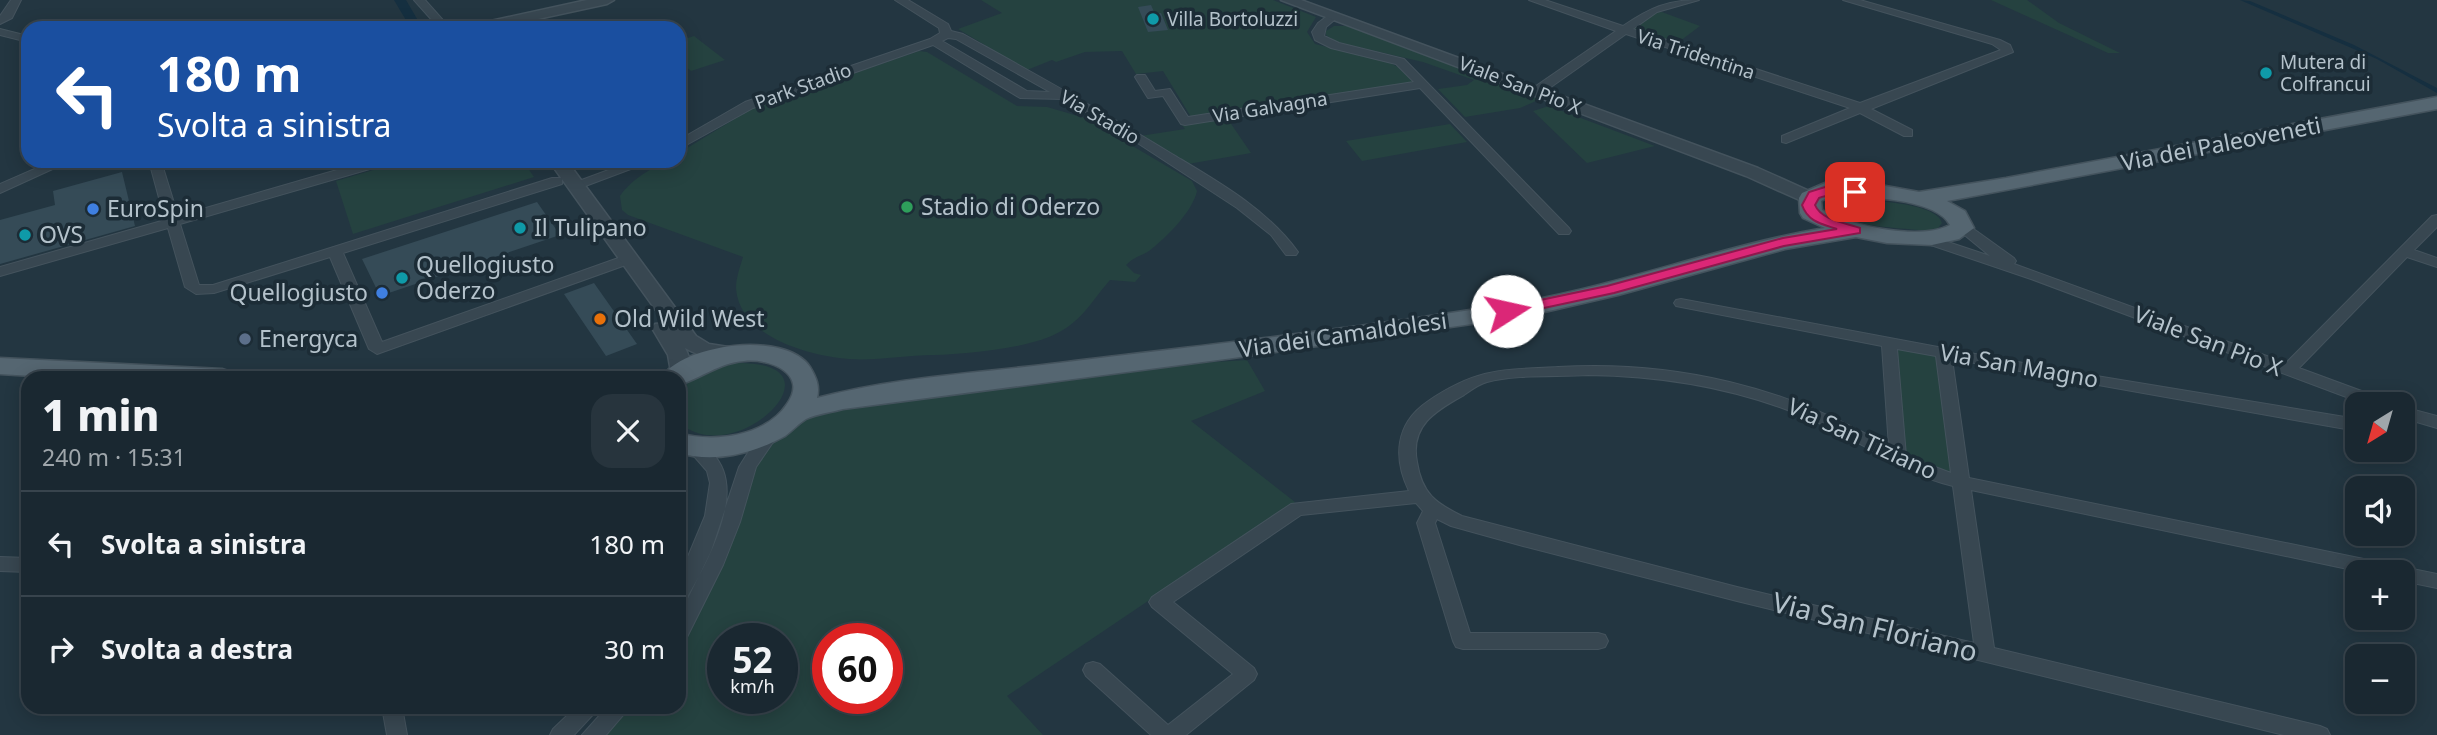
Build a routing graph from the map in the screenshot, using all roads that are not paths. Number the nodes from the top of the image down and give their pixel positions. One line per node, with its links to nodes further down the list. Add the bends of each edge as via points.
1 (16, 0): 10 (street)
2 (419, 0): 11 (street)
3 (607, 0): 12 (street)
4 (900, 0): 15 (street, Via Stadio)
5 (1288, 0): 9 (street, Viale San Pio X)
6 (1534, 0): 13 (street, Via Tridentina)
7 (1694, 0): 13 (street, via 1653,10)
8 (1848, 0): 25 (street, via 1996,42 2007,50)
9 (1334, 16): 20 (street, via 1322,25 1319,38 1400,61); 22 (street, Viale San Pio X)
10 (0, 21)
11 (450, 21)
12 (506, 21)
13 (1625, 30): 22 (street); 25 (street, Via Tridentina)
14 (0, 32): 16 (street)
15 (952, 35): 17 (street, Park Stadio); 19 (street, Via Stadio)
16 (21, 37)
17 (934, 41): 21 (street); 28 (street, Park Stadio, via 749,105)
18 (1141, 77): 20 (street, Via Galvagna, via 1152,94 1166,92 1185,121)
19 (1038, 81): 21 (street, via 1028,90); 23 (street, Via Stadio)
20 (1423, 83): 46 (street)
21 (1014, 90): 23 (street, via 1030,96)
22 (1537, 91): 35 (street, Viale San Pio X)
23 (1062, 96): 51 (street, Via Stadio, via 1223,191 1266,224)
24 (2437, 103): 37 (main road, Via dei Paleoveneti)
25 (1858, 107): 26 (street, Via Tridentina); 27 (street)
26 (1908, 133)
27 (1786, 139)
28 (686, 141)
29 (48, 168): 38 (street)
30 (157, 168): 43 (street)
31 (358, 168): 43 (street)
32 (550, 168): 36 (street)
33 (561, 168): 36 (street)
34 (621, 168): 36 (street)
35 (1752, 172): 39 (street, Viale San Pio X); 41 (street, Viale San Pio X)
36 (566, 183): 50 (street); 53 (street)
37 (2006, 185): 40 (main road, Via dei Paleoveneti); 44 (main road, Via dei Paleoveneti, via 1976,198 1967,206)
38 (0, 189)
39 (1833, 190): 40 (main road); 41 (main road, via 1819,192)
40 (1922, 198): 44 (main road, via 1942,205)
41 (1811, 206): 45 (main road, via 1828,223); 48 (main road, Via dei Camaldolesi, via 1802,229)
42 (2437, 219): 49 (street)
43 (172, 222): 55 (street); 57 (street)
44 (1962, 224): 47 (main road, via 1948,237); 56 (street, Viale San Pio X, via 1989,249)
45 (1856, 230): 47 (main road); 48 (main road, Via dei Camaldolesi)
46 (1564, 231)
47 (1924, 238): 56 (street, Viale San Pio X)
48 (1783, 242): 68 (main road, Via dei Camaldolesi, via 1609,290 1514,310)
49 (2407, 248): 52 (street); 54 (street); 66 (street)
50 (335, 251): 53 (street, via 377,349); 57 (street, via 214,289)
51 (1291, 252)
52 (2437, 256)
53 (623, 262): 61 (street, via 688,341 704,350); 64 (street, via 677,350 682,362)
54 (2437, 263)
55 (0, 272)
56 (2036, 276): 66 (street, Viale San Pio X)
57 (196, 290)
58 (1681, 303): 59 (street, Via San Magno)
59 (1889, 342): 60 (street, Via San Magno); 75 (street)
60 (1943, 352): 73 (street, Via San Magno); 76 (street)
61 (734, 354): 65 (main road); 67 (main road, via 766,353 784,359)
62 (0, 366): 63 (main road)
63 (92, 371)
64 (679, 371)
65 (686, 371)
66 (2287, 371): 69 (street, Viale San Pio X)
67 (804, 380): 68 (main road, Via dei Camaldolesi, via 842,390); 71 (main road, via 805,390)
68 (896, 392): 71 (main road, Via dei Camaldolesi, via 843,400)
69 (2346, 392)
70 (2415, 419): 72 (street)
71 (784, 421): 74 (main road, Via dei Camaldolesi, via 735,446); 84 (street, via 754,452 743,472 733,518 703,594)
72 (2437, 422)
73 (2345, 423)
74 (686, 445): 82 (street, via 709,460 719,489 712,524)
75 (1898, 459): 76 (street, Via San Tiziano); 77 (street, Via San Tiziano, via 1833,423 1761,394 1676,376 1583,369 1480,379 1420,416 1407,442 1408,459)
76 (1961, 482): 78 (street, Via San Tiziano); 86 (street)
77 (1426, 503): 85 (street, Via San Tiziano, via 1426,523 1463,641); 86 (street, Via San Floriano, via 1457,521 1523,539); 95 (street, via 1297,509 1159,603 1247,674)
78 (2345, 562)
79 (0, 564): 80 (street)
80 (21, 565)
81 (2415, 576): 83 (street)
82 (686, 579)
83 (2437, 581)
84 (686, 622)
85 (1598, 641)
86 (1985, 654): 96 (street, Via San Floriano)
87 (1093, 670): 94 (street)
88 (393, 714): 91 (street)
89 (582, 714): 92 (street)
90 (613, 714): 93 (street)
91 (397, 735)
92 (560, 735)
93 (592, 735)
94 (1166, 735)
95 (1171, 735)
96 (2320, 735)

